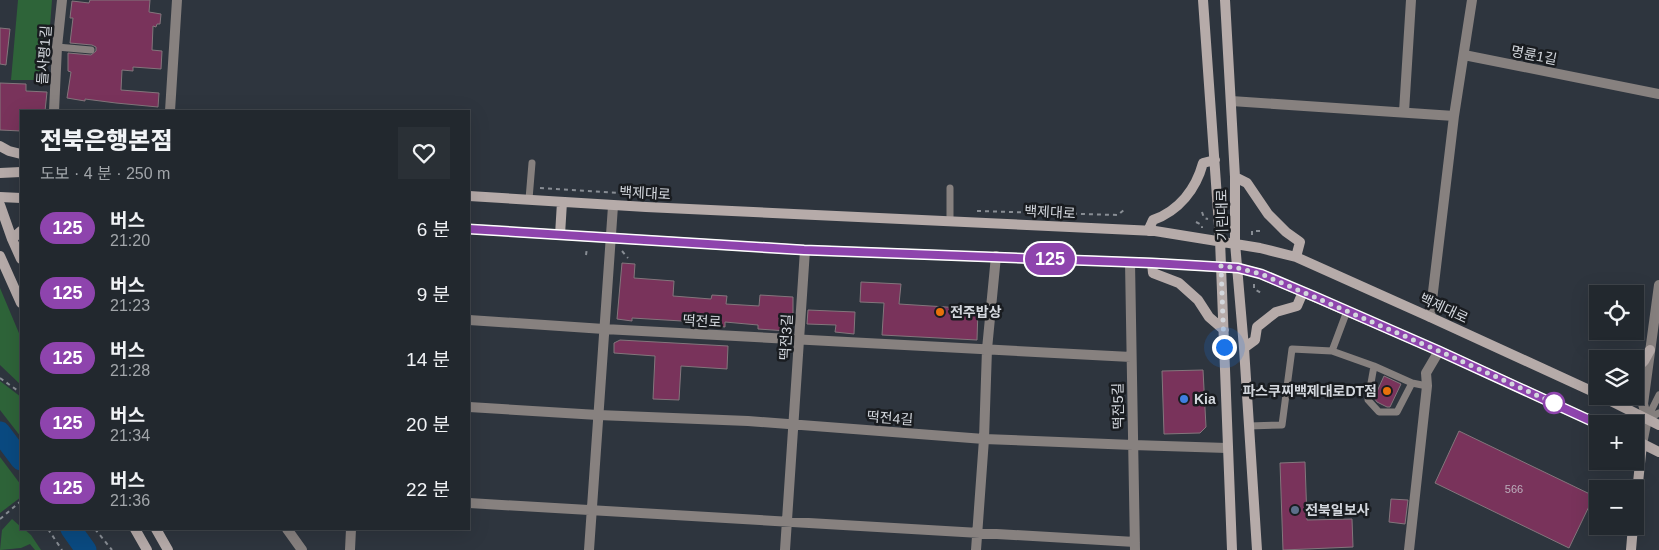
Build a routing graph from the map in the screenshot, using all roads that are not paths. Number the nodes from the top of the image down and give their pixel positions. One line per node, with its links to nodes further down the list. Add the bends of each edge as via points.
1 (62, 0): 7 (street, 들사평1길)
2 (177, 0): 13 (street)
3 (1203, 0): 18 (street, 기린대로)
4 (1225, 0): 11 (street, 기린대로)
5 (1472, 0): 9 (street)
6 (1410, 3): 14 (street)
7 (57, 47): 8 (lane); 12 (street, 들사평1길)
8 (90, 50)
9 (1464, 55): 10 (street, 명륜1길); 15 (street)
10 (1659, 94)
11 (1231, 101): 14 (street); 22 (street, 기린대로)
12 (54, 110)
13 (170, 110)
14 (1404, 112): 15 (street)
15 (1454, 116): 53 (street)
16 (0, 146): 17 (street)
17 (20, 154)
18 (1215, 160): 33 (street, via 1203,163 1191,193 1177,207 1153,220); 38 (street, 기린대로)
19 (532, 164): 27 (lane)
20 (20, 172): 21 (street)
21 (0, 173)
22 (1235, 178): 39 (street, 기린대로); 44 (street, via 1247,184 1268,214 1300,242)
23 (950, 188): 31 (lane)
24 (470, 196): 27 (street, 백제대로)
25 (0, 197): 26 (street)
26 (20, 198)
27 (529, 199): 28 (street, 백제대로)
28 (562, 202): 30 (street, 백제대로); 35 (street)
29 (0, 205): 36 (street)
30 (613, 206): 31 (street, 백제대로); 37 (street)
31 (950, 221): 33 (street, 백제대로)
32 (470, 229): 35 (street)
33 (1148, 231): 38 (street, 백제대로)
34 (20, 232): 36 (street)
35 (560, 235): 37 (street)
36 (12, 239): 43 (street)
37 (611, 239): 40 (street); 55 (street)
38 (1220, 240): 39 (street, 백제대로); 47 (street, 기린대로)
39 (1235, 243): 44 (street, 백제대로); 48 (street, 기린대로)
40 (804, 250): 42 (street); 57 (street, 떡전3길)
41 (0, 256): 51 (street)
42 (996, 256): 45 (street); 59 (street)
43 (20, 257)
44 (1296, 257): 53 (street, 백제대로)
45 (1130, 262): 46 (street); 63 (street, 떡전5길)
46 (1152, 263): 47 (street); 56 (street, via 1153,273 1180,283)
47 (1221, 266): 48 (street); 56 (street, 기린대로)
48 (1238, 268): 50 (street); 58 (street, 기린대로)
49 (1659, 290): 60 (street)
50 (1303, 292): 52 (street); 58 (street, via 1297,306 1276,312 1257,327 1255,340)
51 (20, 301)
52 (1347, 311): 61 (lane); 62 (street)
53 (1430, 316): 68 (street, 백제대로)
54 (470, 320): 55 (street, 떡전로)
55 (604, 329): 57 (street, 떡전로); 73 (street)
56 (1224, 330): 83 (street, 기린대로)
57 (800, 340): 59 (street); 76 (street, 떡전3길)
58 (1244, 348): 78 (street, 기린대로)
59 (987, 349): 63 (street); 80 (street)
60 (1650, 350): 64 (street); 74 (street, via 1643,404)
61 (1332, 351): 65 (lane); 78 (lane, via 1292,349 1282,426)
62 (1439, 351): 67 (street, via 1426,373); 75 (street)
63 (1131, 357): 81 (street, 떡전5길)
64 (1644, 361)
65 (1374, 366): 66 (lane); 66 (lane, via 1368,400 1379,412 1396,412)
66 (1412, 383): 67 (lane)
67 (1427, 386): 104 (street)
68 (1589, 390)
69 (1659, 395): 74 (lane)
70 (1619, 405): 74 (street)
71 (470, 407): 73 (street)
72 (1659, 412): 74 (lane)
73 (598, 415): 76 (street); 86 (street)
74 (1647, 419): 77 (street); 79 (street)
75 (1589, 420)
76 (794, 425): 80 (street, 떡전4길); 87 (street, 떡전3길)
77 (1659, 425)
78 (1249, 426): 103 (street, 기린대로)
79 (1644, 427)
80 (984, 438): 81 (street, 떡전4길); 92 (street)
81 (1133, 445): 83 (street, 떡전4길); 94 (street, 떡전5길)
82 (1644, 445): 84 (street)
83 (1227, 448): 102 (street, 기린대로)
84 (1659, 452)
85 (470, 503): 86 (street)
86 (591, 510): 87 (street); 99 (street)
87 (786, 521): 92 (street); 100 (street, 떡전3길)
88 (136, 530): 95 (street)
89 (157, 530): 96 (street)
90 (288, 530): 97 (street)
91 (352, 530): 98 (street)
92 (978, 533): 94 (street); 101 (street)
93 (1633, 535): 105 (street)
94 (1135, 546)
95 (147, 550)
96 (168, 550)
97 (302, 550)
98 (350, 550)
99 (589, 550)
100 (785, 550)
101 (976, 550)
102 (1232, 550)
103 (1257, 550)
104 (1409, 550)
105 (1631, 550)

